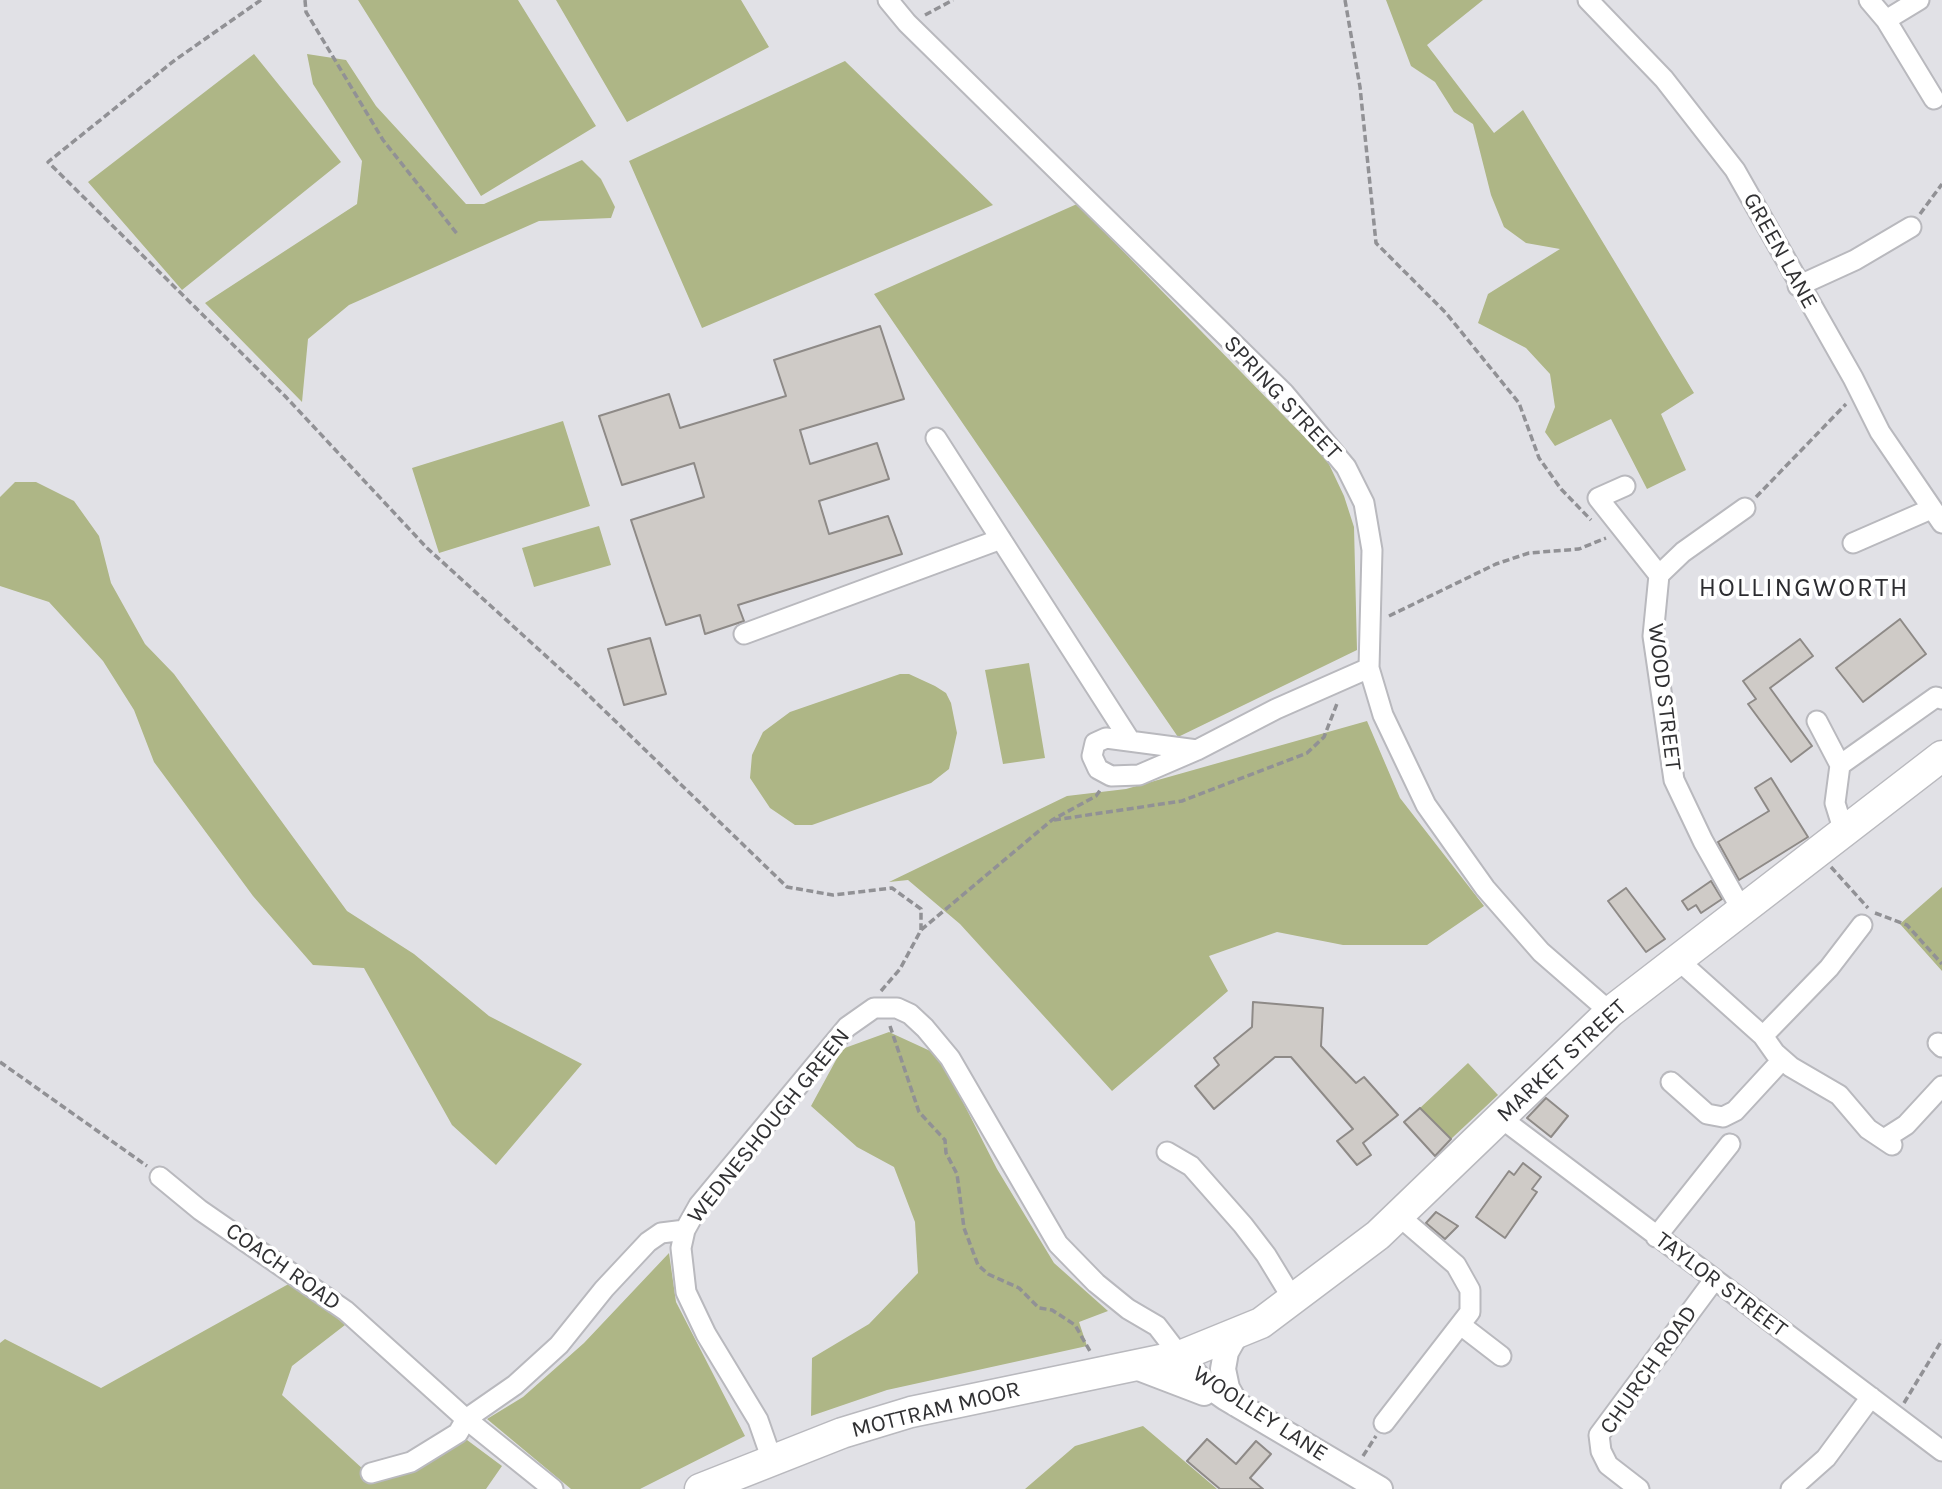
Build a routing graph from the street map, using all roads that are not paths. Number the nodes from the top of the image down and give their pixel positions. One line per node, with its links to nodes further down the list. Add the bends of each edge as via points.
1 (888, 0): 17 (street, SPRING STREET, via 1284,393 1346,467 1364,503 1372,550)
2 (1588, 0): 8 (street, GREEN LANE, via 1664,79 1735,170)
3 (1869, 0): 5 (street)
4 (1919, 0): 5 (street)
5 (1885, 20): 6 (street)
6 (1934, 99)
7 (1911, 227): 8 (street, via 1865,255)
8 (1798, 285): 12 (street, GREEN LANE, via 1880,432)
9 (936, 438): 13 (street)
10 (1625, 486): 15 (street, via 1598,498)
11 (1745, 508): 15 (street)
12 (1937, 516): 14 (street)
13 (1001, 539): 16 (street); 20 (street)
14 (1853, 543)
15 (1658, 575): 25 (street, WOOD STREET, via 1653,636 1674,780)
16 (744, 634)
17 (1369, 668): 21 (street); 28 (street, SPRING STREET, via 1383,715 1434,815 1485,888 1541,952)
18 (1942, 699): 23 (street, via 1936,697)
19 (1816, 721): 23 (street)
20 (1129, 739): 21 (street); 21 (street, via 1106,737 1095,743 1092,755 1098,769 1111,776 1139,775)
21 (1197, 750)
22 (1942, 756): 24 (highway, MARKET STREET)
23 (1840, 765): 24 (street, via 1835,803)
24 (1844, 832): 25 (highway, MARKET STREET)
25 (1744, 912): 27 (highway, MARKET STREET)
26 (1862, 925): 29 (street, via 1829,968)
27 (1677, 959): 28 (highway, MARKET STREET); 29 (street)
28 (1610, 1012): 33 (highway, MARKET STREET)
29 (1763, 1036): 30 (street)
30 (1782, 1060): 31 (street, via 1735,1111 1723,1117 1707,1114); 32 (street, via 1839,1095 1868,1129 1888,1142)
31 (1671, 1082)
32 (1942, 1086)
33 (1501, 1118): 37 (highway, MARKET STREET); 39 (street, TAYLOR STREET)
34 (1730, 1144): 39 (street)
35 (1167, 1152): 41 (street, via 1191,1166 1242,1225)
36 (160, 1177): 49 (street, COACH ROAD, via 346,1311)
37 (1399, 1216): 41 (highway, MARKET STREET); 42 (street, via 1461,1273 1470,1290 1470,1312)
38 (685, 1230): 44 (street, WEDNESHOUGH GREEN, via 699,1205 847,1027 874,1008 897,1008 925,1028 950,1058 1058,1244 1096,1283 1157,1326); 49 (street, via 661,1233 648,1242 559,1345 515,1385); 52 (street, WEDNESHOUGH GREEN, via 681,1248 686,1292 758,1420)
39 (1656, 1237): 40 (street, TAYLOR STREET)
40 (1714, 1280): 47 (street, TAYLOR STREET); 57 (street, CHURCH ROAD, via 1599,1435 1608,1465)
41 (1294, 1301): 43 (highway, MARKET STREET)
42 (1462, 1326): 45 (street); 50 (street)
43 (1235, 1336): 44 (highway, MARKET STREET); 48 (main road, via 1223,1369)
44 (1180, 1356): 46 (highway, MOTTRAM MOOR); 48 (main road, WOOLLEY LANE, via 1199,1379)
45 (1501, 1356)
46 (1136, 1367): 48 (main road); 52 (highway, MOTTRAM MOOR, via 911,1412)
47 (1871, 1397): 51 (street, TAYLOR STREET); 58 (street, via 1826,1458)
48 (1231, 1401): 56 (main road, WOOLLEY LANE)
49 (466, 1419): 53 (street, via 458,1433 411,1462); 54 (street, COACH ROAD)
50 (1384, 1423)
51 (1942, 1451)
52 (772, 1460): 55 (highway, MOTTRAM MOOR)
53 (371, 1474)
54 (553, 1489)
55 (700, 1489)
56 (1380, 1489)
57 (1639, 1489)
58 (1791, 1489)

